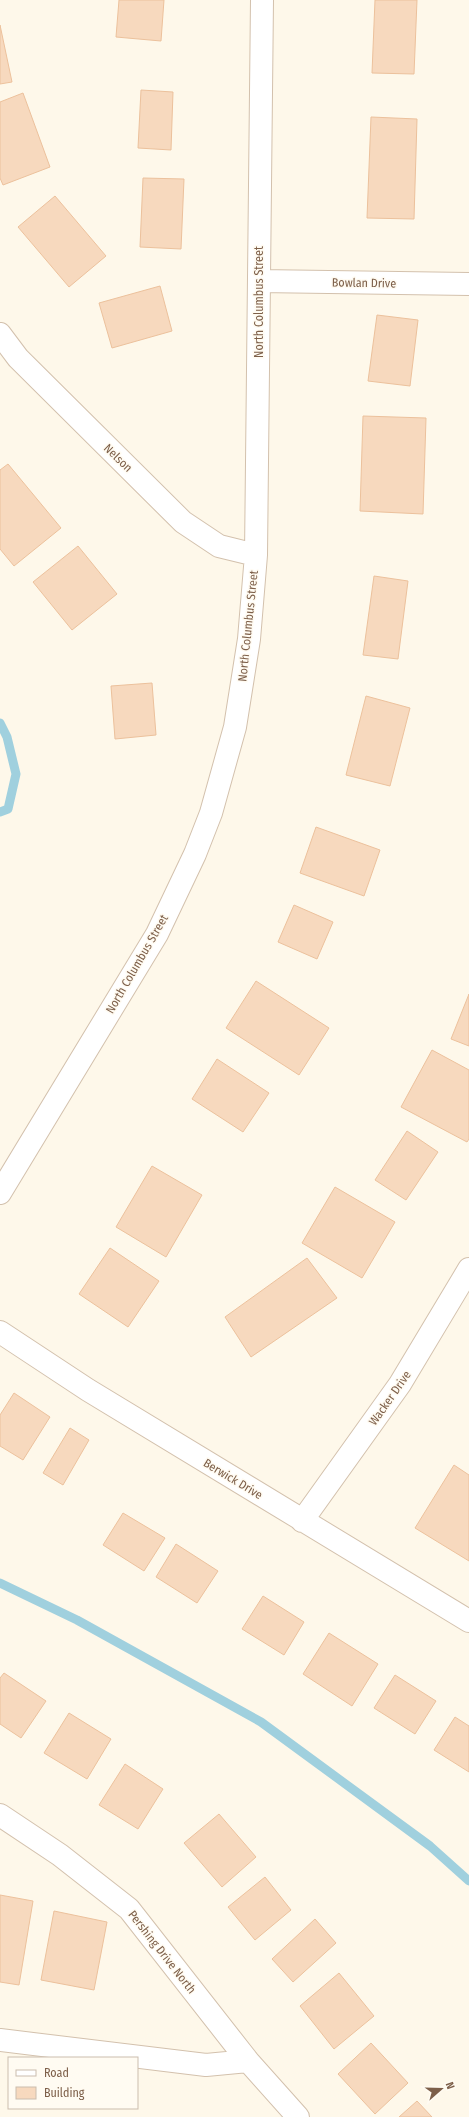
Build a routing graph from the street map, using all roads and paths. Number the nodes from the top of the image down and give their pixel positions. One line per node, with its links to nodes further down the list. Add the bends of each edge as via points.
1 (262, 0): 2 (street, North Columbus Street)
2 (259, 281): 3 (street, Bowlan Drive); 5 (street, North Columbus Street)
3 (469, 284)
4 (0, 334): 5 (street, Nelson, via 18,358 184,522 219,546)
5 (256, 555): 6 (street, North Columbus Street, via 249,640 235,727 212,813 157,934)
6 (0, 1192)
7 (469, 1269): 9 (street, Wacker Drive, via 400,1384)
8 (0, 1332): 9 (street, Berwick Drive, via 88,1390)
9 (302, 1521): 10 (street, Berwick Drive)
10 (469, 1621)
11 (0, 1815): 13 (street, Pershing Drive North, via 60,1855 129,1909)
12 (0, 2040): 13 (street, via 206,2065)
13 (248, 2061): 14 (street, Pershing Drive North)
14 (298, 2117)

